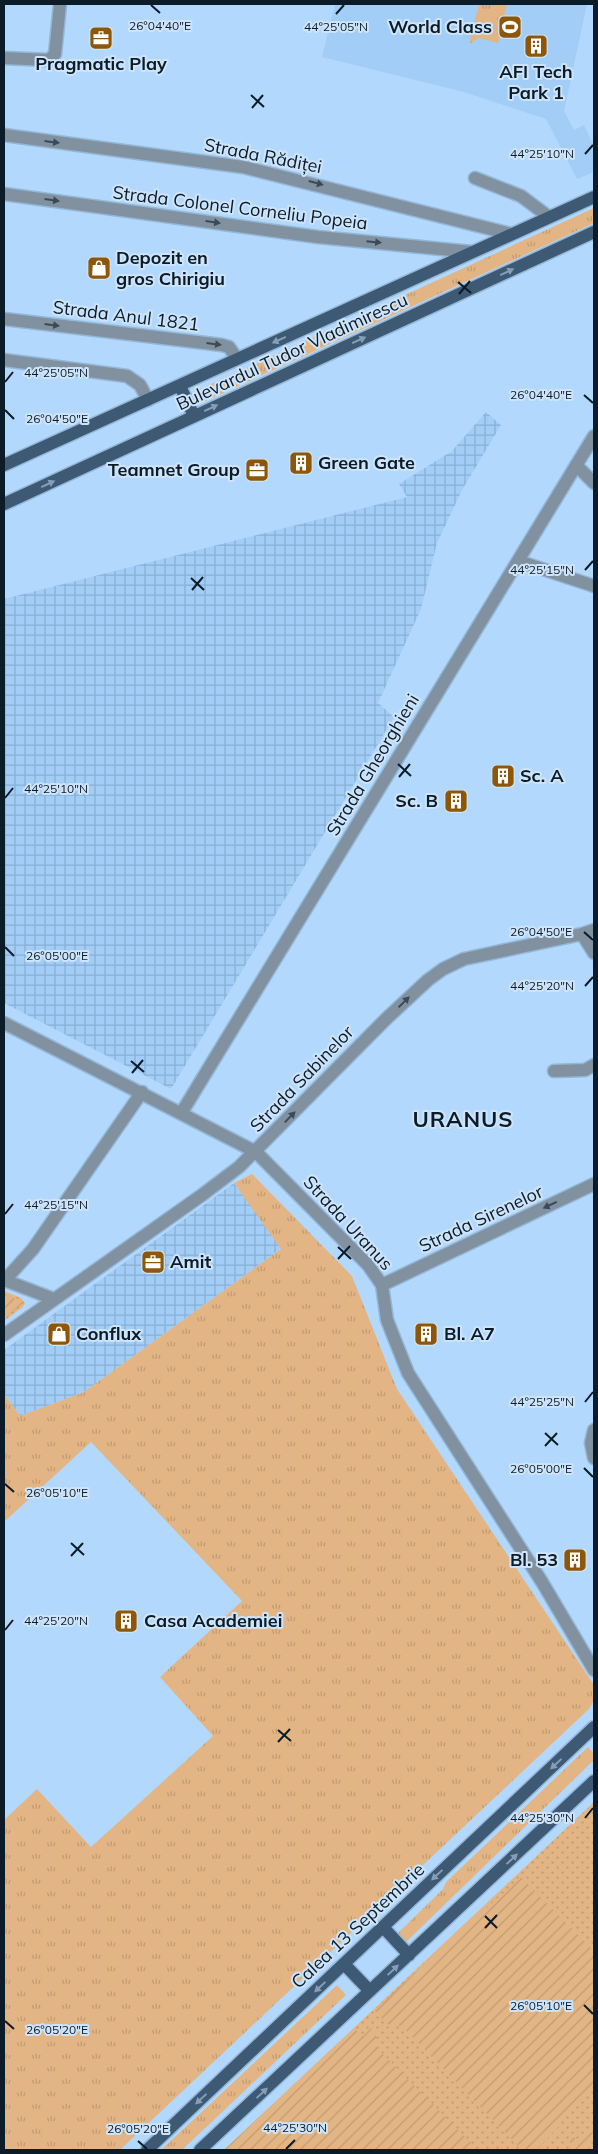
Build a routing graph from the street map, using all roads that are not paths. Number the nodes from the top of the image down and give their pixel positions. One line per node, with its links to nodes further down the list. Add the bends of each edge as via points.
1 (60, 4): 2 (street, via 53,58)
2 (4, 58)
3 (4, 135): 8 (street, Strada Rădiței, one-way to 8, via 244,167)
4 (475, 178): 7 (street, via 522,196)
5 (4, 194): 11 (street, Strada Colonel Corneliu Popeia, one-way to 11, via 318,237)
6 (594, 197): 7 (main road, Bulevardul Tudor Vladimirescu)
7 (549, 217): 10 (main road, Bulevardul Tudor Vladimirescu)
8 (480, 226): 10 (street, Strada Rădiței); 12 (street, via 486,235 485,243)
9 (594, 232): 19 (main road, Bulevardul Tudor Vladimirescu, one-way to 9)
10 (511, 234): 12 (main road, Bulevardul Tudor Vladimirescu)
11 (428, 248): 12 (street, Strada Colonel Corneliu Popeia); 13 (street, via 438,254 439,260)
12 (476, 250): 13 (main road, Bulevardul Tudor Vladimirescu)
13 (432, 270): 15 (main road, Bulevardul Tudor Vladimirescu, one-way to 15)
14 (4, 319): 15 (street, Strada Anul 1821, one-way to 15, via 222,345 229,347)
15 (237, 359): 17 (main road, Bulevardul Tudor Vladimirescu)
16 (4, 360): 18 (street, via 127,376 140,386)
17 (180, 386): 18 (main road, Bulevardul Tudor Vladimirescu); 19 (main road)
18 (148, 400): 21 (main road, Bulevardul Tudor Vladimirescu)
19 (194, 416): 24 (main road, Bulevardul Tudor Vladimirescu, one-way to 19)
20 (594, 436): 22 (street, Strada Gheorghieni)
21 (4, 465)
22 (576, 465): 23 (street); 25 (street, Strada Gheorghieni)
23 (594, 483)
24 (4, 504)
25 (518, 561): 26 (street); 33 (street, Strada Gheorghieni)
26 (594, 586)
27 (588, 932): 28 (street); 34 (street, Strada Sabinelor, one-way to 27, via 386,1019 443,969 464,958)
28 (594, 953)
29 (4, 1023): 32 (street, Strada Uranus)
30 (594, 1065): 31 (street, via 585,1070)
31 (554, 1071)
32 (142, 1092): 33 (street, Strada Uranus); 36 (street, via 33,1249)
33 (182, 1112): 34 (street, Strada Uranus)
34 (256, 1152): 37 (street, Strada Uranus, via 368,1265); 38 (street, Strada Sabinelor, via 202,1195)
35 (594, 1184): 37 (street, Strada Sirenelor, one-way to 37)
36 (4, 1280): 38 (street)
37 (382, 1285): 42 (street, Strada Uranus, via 387,1320 408,1373)
38 (54, 1299): 39 (street, Strada Sabinelor)
39 (4, 1335)
40 (594, 1430): 41 (street, via 591,1443)
41 (594, 1458)
42 (583, 1649): 43 (street, Strada Uranus); 44 (street, Strada Uranus)
43 (594, 1658)
44 (594, 1670)
45 (593, 1728): 47 (main road, Calea 13 Septembrie, one-way to 47)
46 (594, 1781): 48 (main road, one-way to 46)
47 (383, 1927): 48 (main road); 49 (main road, Calea 13 Septembrie)
48 (409, 1954): 50 (main road, one-way to 48)
49 (344, 1964): 50 (main road); 51 (main road, Calea 13 Septembrie, one-way to 51)
50 (370, 1991): 52 (main road, one-way to 50)
51 (147, 2150)
52 (200, 2150)

